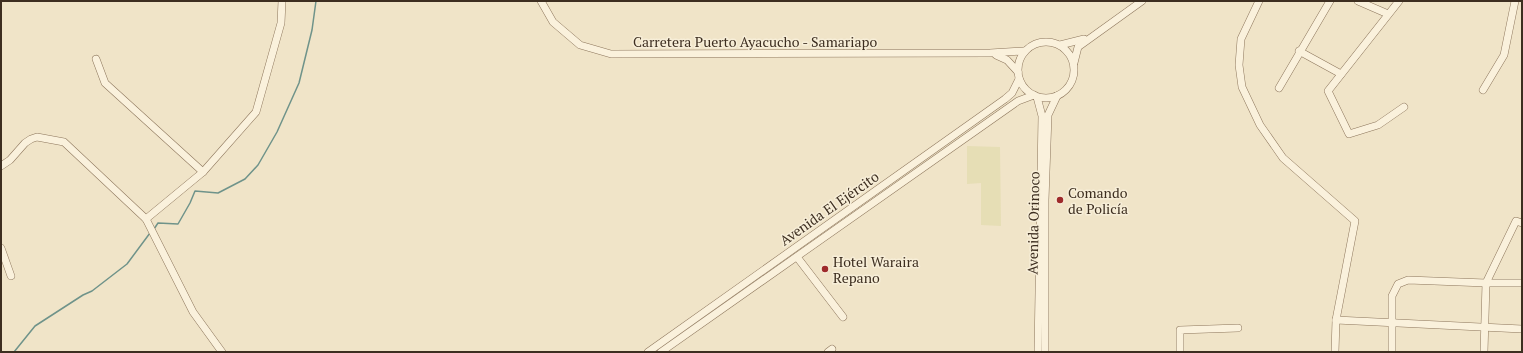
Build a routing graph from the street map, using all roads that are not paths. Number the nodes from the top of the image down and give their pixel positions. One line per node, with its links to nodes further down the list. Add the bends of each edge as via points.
1 (282, 1): 25 (street, via 281,23 256,112)
2 (541, 1): 14 (street, Carretera Puerto Ayacucho - Samariapo, via 553,22 580,45 611,54)
3 (1142, 1): 10 (street)
4 (1259, 1): 34 (street, via 1241,39 1239,65 1242,87 1260,125 1283,158 1355,221)
5 (1330, 1): 13 (street)
6 (1358, 1): 9 (street)
7 (1399, 1): 9 (street)
8 (1515, 1): 20 (street, via 1504,55)
9 (1388, 14): 17 (street)
10 (1090, 37): 11 (street); 16 (street, via 1078,47)
11 (1060, 45): 12 (street, via 1048,41 1041,42); 16 (street, via 1069,53)
12 (1024, 51): 14 (street, Carretera Puerto Ayacucho - Samariapo); 18 (street, via 1018,65)
13 (1299, 51): 17 (street); 19 (street)
14 (990, 54): 18 (street, Carretera Puerto Ayacucho - Samariapo, via 1007,60)
15 (96, 59): 25 (street, via 105,83)
16 (1074, 63): 22 (street, via 1073,79 1064,92)
17 (1341, 74): 23 (street, via 1328,91 1349,134 1378,125)
18 (1018, 76): 21 (street, via 1025,89); 40 (street, Avenida El Ejército, via 1012,93 1005,99)
19 (1279, 88)
20 (1483, 90)
21 (1036, 96): 22 (street); 29 (street, Avenida El Ejército, via 1018,100); 42 (street, Avenida Orinoco, via 1042,116)
22 (1057, 96): 43 (street, Avenida Orinoco, via 1048,115)
23 (1404, 107)
24 (1, 166): 26 (street, via 31,139 43,138 64,142)
25 (203, 172): 26 (street)
26 (146, 219): 39 (street, via 193,312)
27 (1522, 223): 31 (street, via 1516,221)
28 (1, 248): 30 (street)
29 (797, 257): 33 (street); 41 (street, Avenida El Ejército)
30 (11, 276)
31 (1486, 283): 32 (street); 35 (street, via 1408,280 1398,284 1392,296); 36 (street)
32 (1522, 283)
33 (843, 317)
34 (1336, 320): 35 (street); 45 (street)
35 (1392, 323): 36 (street); 46 (street)
36 (1484, 327): 38 (street); 47 (street)
37 (1238, 328): 44 (street, via 1180,330)
38 (1522, 329)
39 (222, 352)
40 (648, 352)
41 (661, 352)
42 (1038, 352)
43 (1045, 352)
44 (1180, 352)
45 (1335, 352)
46 (1392, 352)
47 (1484, 352)

